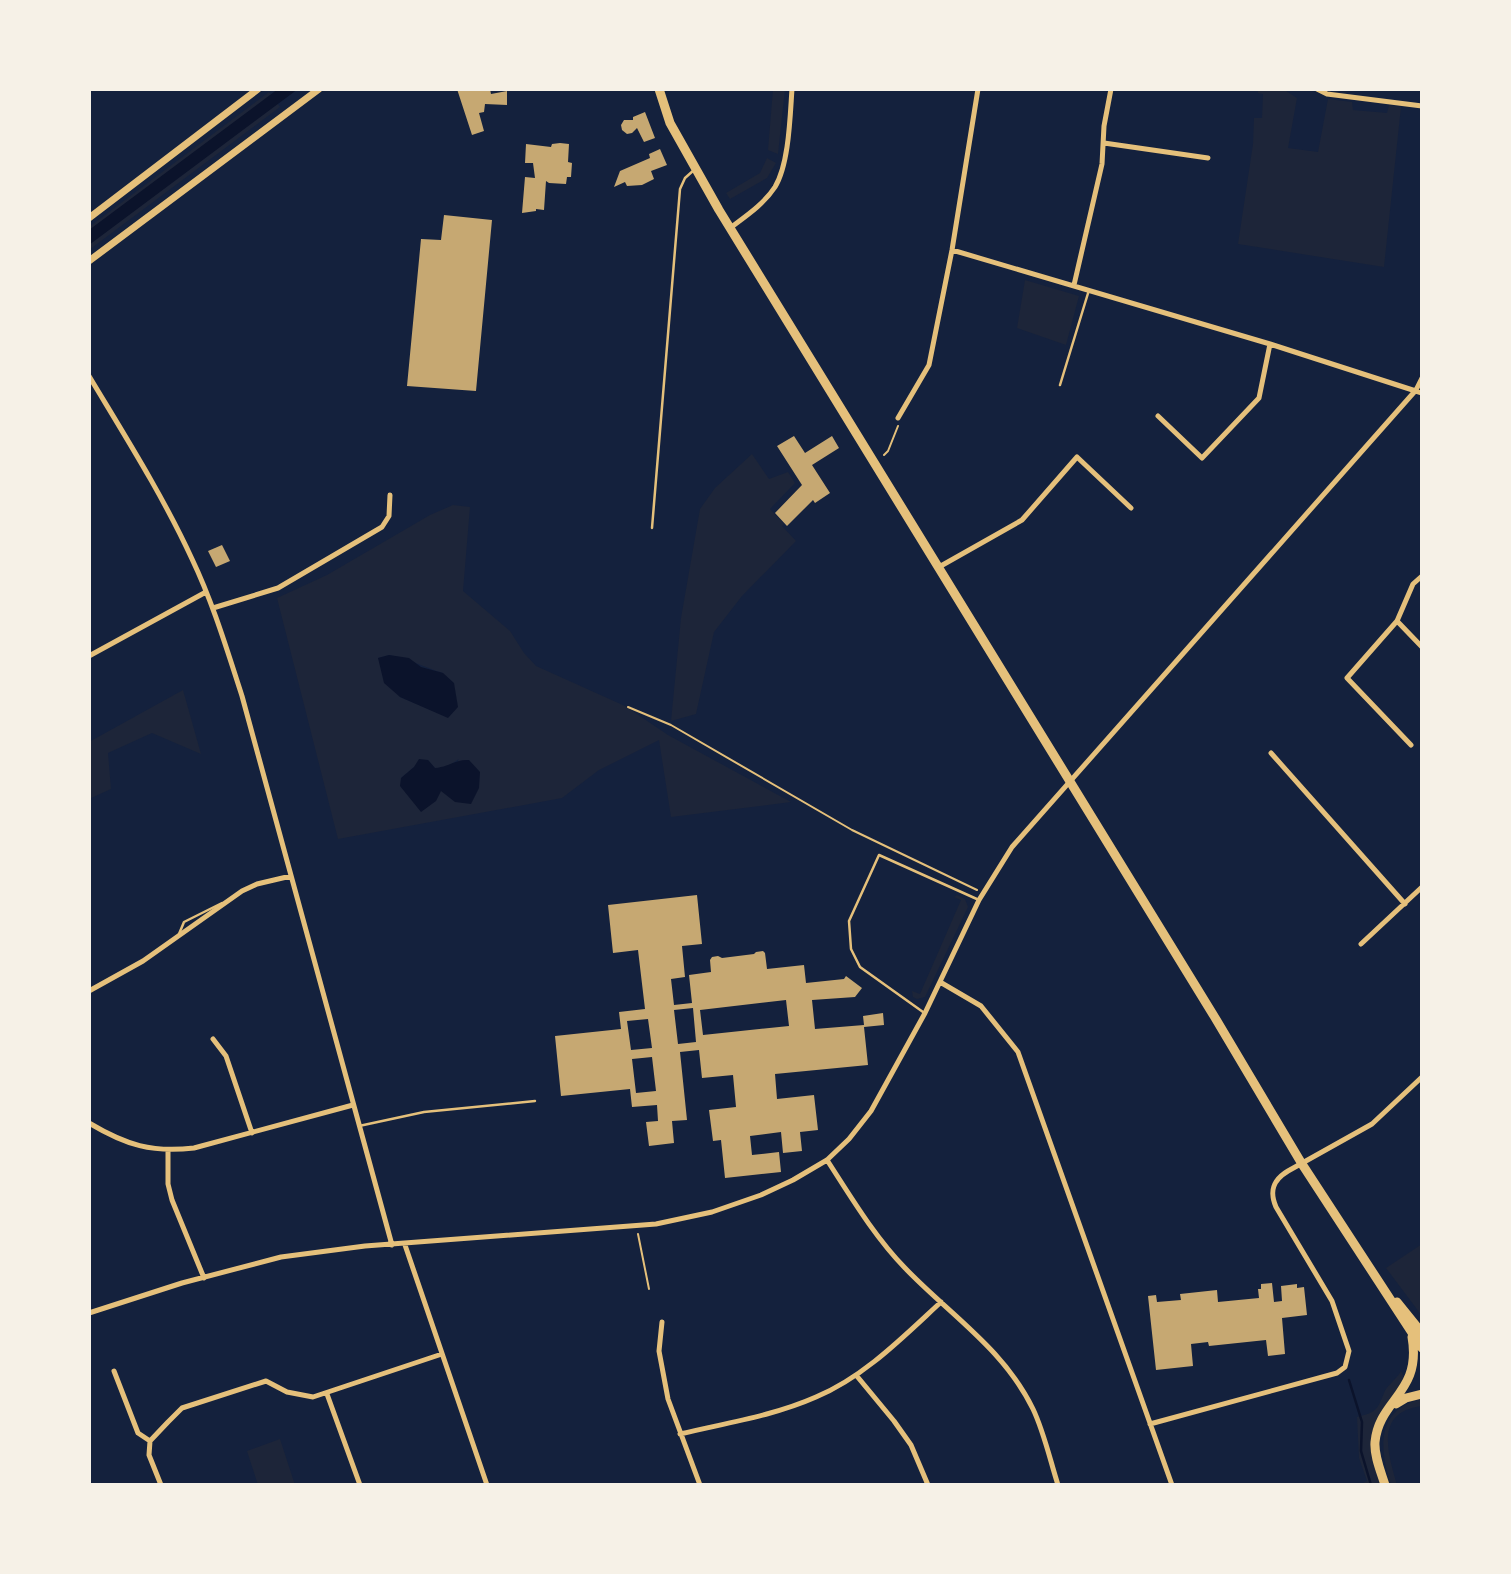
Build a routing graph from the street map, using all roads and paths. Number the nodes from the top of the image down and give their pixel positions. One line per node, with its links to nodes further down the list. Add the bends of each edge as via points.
1 (258, 89): 12 (street)
2 (319, 89): 15 (street)
3 (659, 89): 11 (main road, via 670,123)
4 (792, 89): 13 (street, via 784,167 774,188)
5 (978, 89): 14 (street)
6 (1111, 89): 9 (street)
7 (1317, 89): 8 (street)
8 (1422, 106)
9 (1104, 143): 10 (street); 16 (street)
10 (1208, 158)
11 (695, 169): 13 (main road); 28 (lane, via 680,189)
12 (89, 218)
13 (730, 228): 29 (main road)
14 (952, 250): 16 (street); 24 (street, via 929,365)
15 (89, 261)
16 (1074, 285): 17 (street)
17 (1089, 290): 18 (street); 21 (lane)
18 (1269, 344): 22 (street); 23 (street, via 1259,398 1202,458)
19 (89, 376): 31 (street, via 147,474)
20 (1422, 378): 22 (street)
21 (1060, 384)
22 (1419, 391): 39 (street)
23 (1158, 416)
24 (898, 418): 25 (path, via 898,429)
25 (884, 455)
26 (390, 495): 32 (street, via 389,516 382,527 278,588)
27 (1131, 508): 29 (street, via 1077,457 1022,520)
28 (652, 528)
29 (939, 567): 39 (main road)
30 (1422, 576): 33 (street, via 1413,584)
31 (206, 592): 32 (street); 35 (street)
32 (213, 608): 40 (street)
33 (1397, 621): 34 (street); 37 (street, via 1347,678)
34 (1422, 647)
35 (89, 656)
36 (628, 707): 42 (path, via 671,725 852,830)
37 (1411, 745)
38 (1271, 753): 44 (street)
39 (1069, 783): 42 (street, via 1013,847); 58 (main road)
40 (291, 876): 47 (street, via 257,884 234,896 143,961); 52 (street)
41 (1422, 887): 44 (street)
42 (983, 893): 43 (street)
43 (979, 900): 46 (street); 48 (lane, via 878,855 849,922 851,949 860,967)
44 (1405, 904): 45 (street)
45 (1361, 944)
46 (940, 982): 48 (street); 75 (street, via 981,1006 1018,1052)
47 (89, 991)
48 (925, 1013): 57 (street, via 871,1111)
49 (213, 1039): 55 (street, via 226,1056)
50 (1422, 1077): 58 (street, via 1372,1124)
51 (536, 1101): 54 (lane, via 424,1112)
52 (353, 1105): 54 (street); 55 (street)
53 (89, 1124): 56 (street, via 137,1147)
54 (359, 1126): 60 (street)
55 (252, 1133): 56 (street)
56 (168, 1151): 62 (street, via 172,1200)
57 (827, 1160): 59 (street, via 732,1205); 64 (street, via 885,1245)
58 (1302, 1164): 67 (main road); 75 (street, via 1279,1177 1272,1196 1332,1301 1349,1351 1345,1367 1337,1373)
59 (637, 1226): 61 (street); 63 (path)
60 (393, 1245): 61 (street); 62 (street, via 281,1257)
61 (405, 1245): 69 (street)
62 (204, 1278): 65 (street)
63 (649, 1289)
64 (941, 1302): 71 (street); 83 (street, via 989,1345 1012,1375 1033,1409)
65 (89, 1313)
66 (662, 1322): 76 (street, via 659,1351)
67 (1417, 1334): 68 (main road); 74 (main road, via 1410,1378)
68 (1422, 1348)
69 (442, 1354): 72 (street); 80 (street)
70 (114, 1371): 77 (street, via 138,1433)
71 (856, 1375): 76 (street, via 818,1397 766,1415); 82 (street, via 911,1445)
72 (327, 1394): 77 (street, via 301,1396 266,1381 182,1408); 79 (street)
73 (1422, 1394): 74 (main road)
74 (1391, 1407): 85 (main road, via 1379,1425 1375,1443)
75 (1150, 1424): 84 (street)
76 (680, 1433): 81 (street)
77 (150, 1441): 78 (street, via 149,1455)
78 (160, 1485)
79 (360, 1485)
80 (487, 1485)
81 (700, 1485)
82 (928, 1485)
83 (1058, 1485)
84 (1172, 1485)
85 (1385, 1485)

